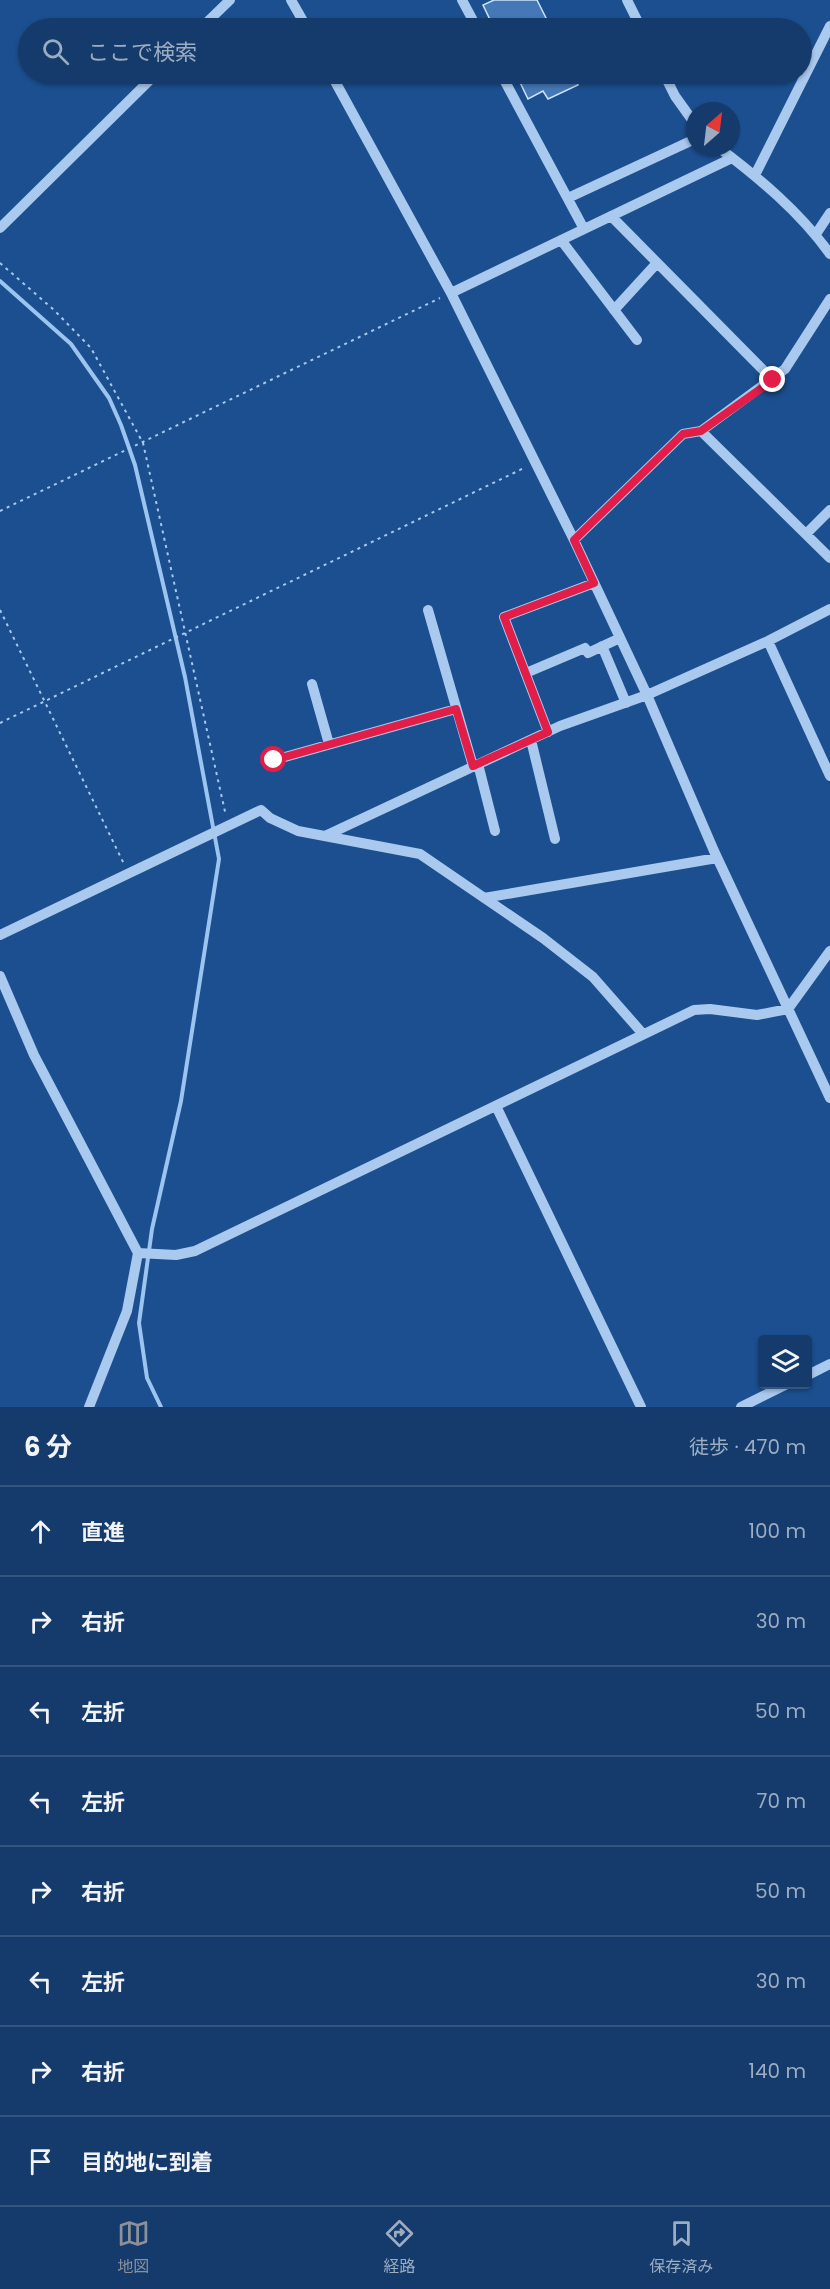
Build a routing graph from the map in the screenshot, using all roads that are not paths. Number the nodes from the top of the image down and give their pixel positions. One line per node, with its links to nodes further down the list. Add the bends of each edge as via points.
1 (230, 0): 5 (street)
2 (291, 0): 6 (street)
3 (462, 0): 7 (street)
4 (627, 0): 8 (street)
5 (211, 18)
6 (301, 18)
7 (472, 18)
8 (636, 18)
9 (830, 26): 10 (street)
10 (812, 62)
11 (146, 84): 24 (street)
12 (336, 84): 30 (street)
13 (506, 84): 21 (street)
14 (668, 84): 16 (street)
15 (801, 84): 20 (street)
16 (686, 111)
17 (686, 143): 21 (street)
18 (729, 156): 19 (street)
19 (732, 158): 20 (street); 23 (street)
20 (755, 176): 26 (street)
21 (568, 198): 25 (street)
22 (830, 213): 26 (street)
23 (611, 216): 25 (street); 29 (street)
24 (2, 221)
25 (584, 229): 27 (street)
26 (816, 234): 28 (street)
27 (561, 240): 30 (street); 32 (street)
28 (830, 254)
29 (657, 263): 32 (street); 34 (street)
30 (451, 293): 38 (street)
31 (830, 299): 34 (street)
32 (614, 310): 33 (street)
33 (637, 340)
34 (773, 380): 35 (street)
35 (701, 431): 37 (street); 38 (street, via 683,434)
36 (830, 510): 37 (street)
37 (806, 534): 39 (street)
38 (574, 540): 40 (street)
39 (830, 558)
40 (594, 583): 43 (street); 46 (street, via 504,617)
41 (830, 609): 44 (street)
42 (428, 610): 50 (street)
43 (620, 638): 45 (street); 48 (street)
44 (768, 641): 48 (street); 56 (street)
45 (602, 646): 46 (street, via 588,653 585,648); 49 (street)
46 (526, 673): 51 (street)
47 (312, 684): 53 (street)
48 (647, 695): 49 (street); 60 (street)
49 (626, 703): 51 (street)
50 (456, 709): 53 (street); 55 (street)
51 (548, 732): 52 (street)
52 (531, 740): 55 (street); 59 (street)
53 (329, 744): 54 (street)
54 (274, 760)
55 (476, 765): 57 (street); 58 (street)
56 (830, 776)
57 (495, 831)
58 (327, 835): 61 (street, via 420,854); 62 (street, via 298,831 261,810)
59 (555, 839)
60 (717, 858): 61 (street); 65 (street)
61 (484, 898): 66 (street, via 593,977)
62 (0, 934)
63 (830, 951): 65 (street)
64 (0, 976): 69 (street, via 34,1055)
65 (788, 1010): 66 (street, via 757,1015 694,1010); 67 (street)
66 (643, 1034): 68 (street)
67 (830, 1098)
68 (496, 1106): 69 (street, via 195,1251); 74 (street)
69 (140, 1254): 73 (street, via 127,1311)
70 (830, 1364): 71 (street)
71 (812, 1373)
72 (777, 1389): 75 (street)
73 (89, 1407)
74 (641, 1407)
75 (741, 1407)

